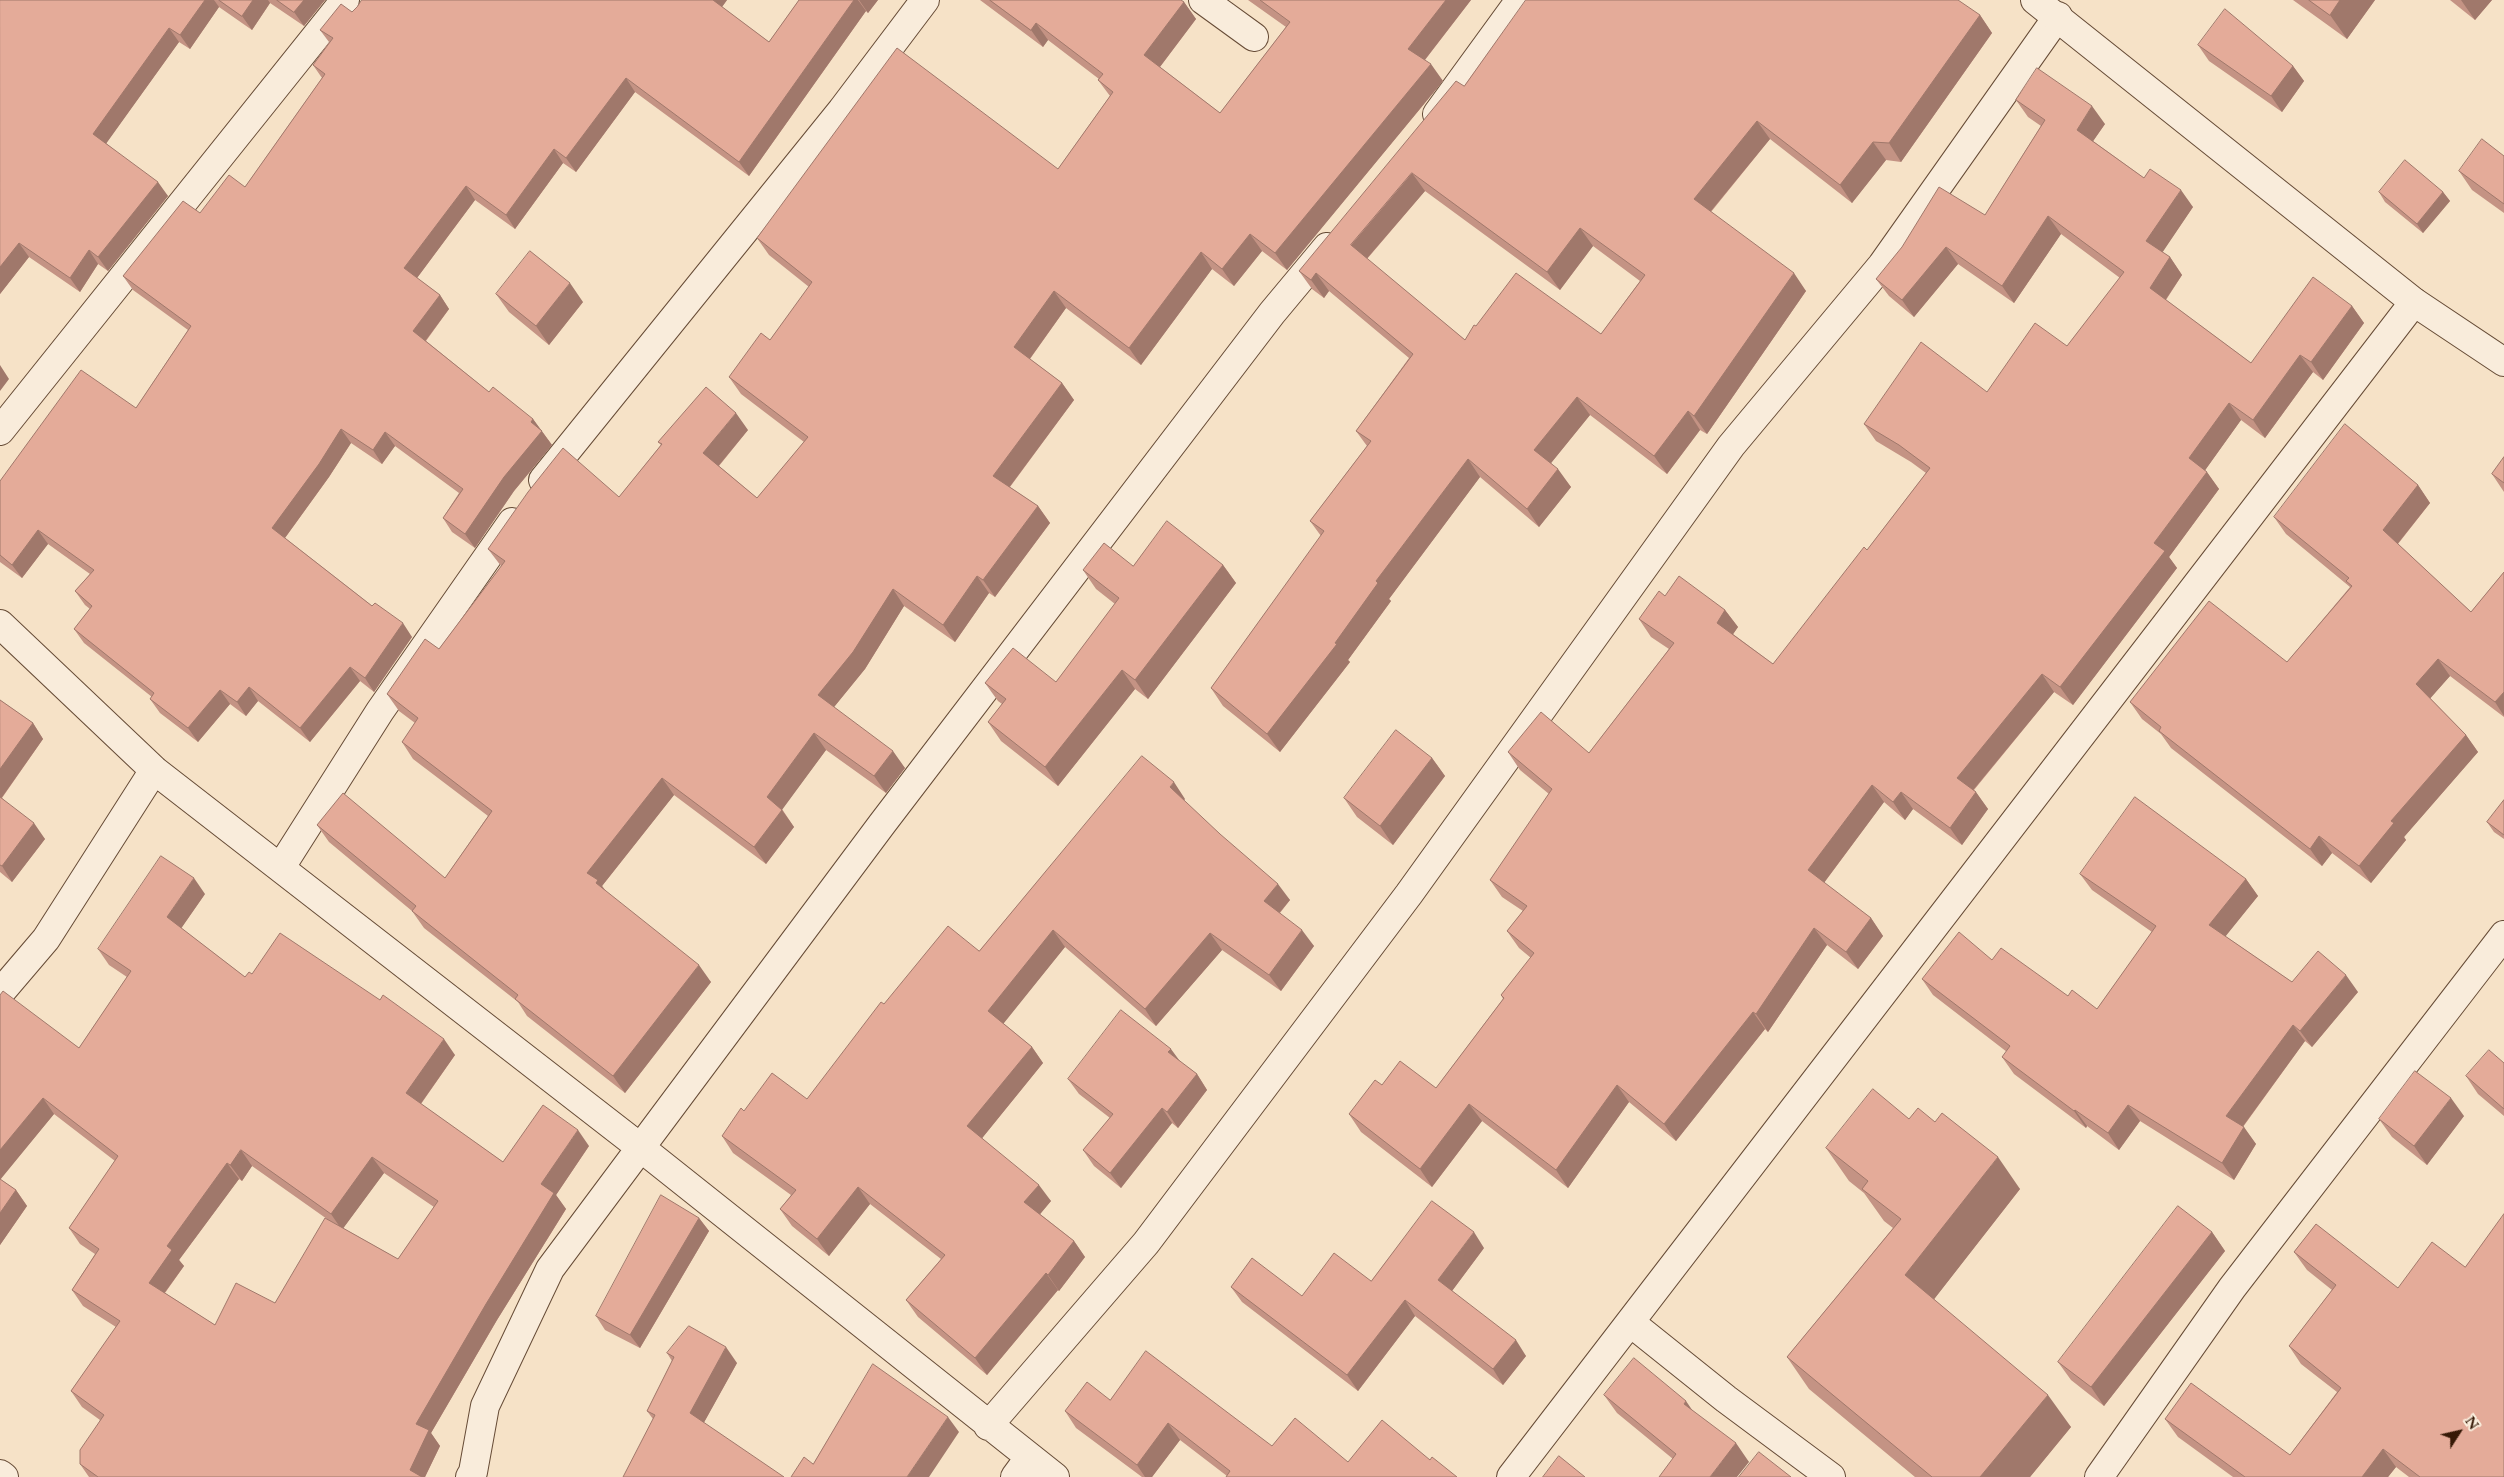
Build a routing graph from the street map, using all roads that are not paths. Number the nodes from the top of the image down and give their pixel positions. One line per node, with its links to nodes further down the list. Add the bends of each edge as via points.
1 (345, 0): 12 (street)
2 (925, 0): 15 (street, via 842,110 527,500 380,711)
3 (1203, 0): 7 (street)
4 (1520, 0): 8 (street, via 1451,97)
5 (2035, 0): 6 (street)
6 (2058, 16): 10 (street); 20 (street, via 1882,265 1732,446 1409,894 1146,1243)
7 (1254, 37)
8 (1420, 134)
9 (1340, 231): 18 (street, via 1272,313 916,779)
10 (2414, 302): 11 (street); 19 (street)
11 (2504, 362)
12 (0, 431)
13 (0, 624): 14 (street)
14 (154, 770): 15 (street); 17 (street, via 46,939)
15 (281, 867): 18 (street)
16 (2504, 935): 28 (street, via 2232,1288)
17 (0, 992)
18 (641, 1148): 20 (street); 24 (street, via 550,1269 485,1406)
19 (1631, 1323): 26 (street); 27 (street)
20 (988, 1426): 21 (street)
21 (1022, 1467): 25 (street)
22 (0, 1474): 23 (street)
23 (4, 1477)
24 (470, 1477)
25 (1054, 1477)
26 (1511, 1477)
27 (1831, 1477)
28 (2099, 1477)

